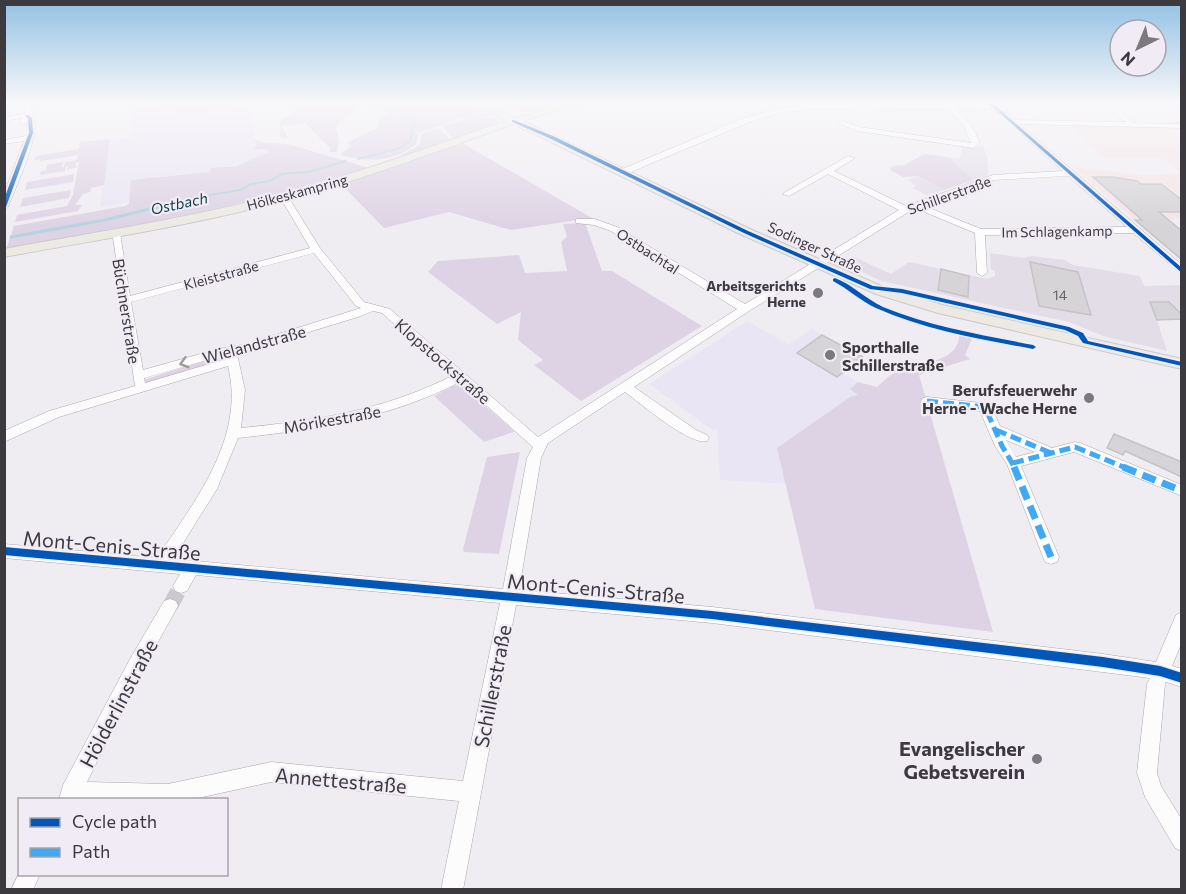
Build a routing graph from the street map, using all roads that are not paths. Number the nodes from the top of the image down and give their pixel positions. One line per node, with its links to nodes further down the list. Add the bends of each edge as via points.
1 (26, 144): 12 (street)
2 (451, 144): 15 (main road, Hölkeskampring)
3 (565, 144): 10 (main road, Sodinger Straße)
4 (690, 144): 10 (street)
5 (958, 144): 6 (street)
6 (975, 144)
7 (1037, 144): 11 (street)
8 (851, 158): 9 (street)
9 (828, 171): 14 (street); 17 (street, Im Schlagenkamp)
10 (623, 172): 24 (main road, Sodinger Straße)
11 (1070, 173): 17 (street, Schillerstraße, via 993,178); 19 (street)
12 (16, 174): 13 (street); 16 (street)
13 (4, 176)
14 (786, 194)
15 (284, 197): 21 (main road, Hölkeskampring); 22 (street, Klopstockstraße)
16 (4, 207)
17 (910, 207): 20 (street, Im Schlagenkamp); 24 (street, Schillerstraße)
18 (579, 221): 29 (street, Ostbachtal, via 614,229)
19 (1134, 230): 20 (street, Im Schlagenkamp); 25 (street)
20 (980, 232): 26 (street, Im Schlagenkamp)
21 (115, 233): 23 (main road, Hölkeskampring); 27 (street, Büchnerstraße)
22 (316, 249): 27 (street, Kleiststraße); 28 (street, Klopstockstraße, via 360,304)
23 (4, 253)
24 (817, 266): 29 (street, Schillerstraße); 31 (main road, Sodinger Straße, via 916,303); 32 (main road, Sodinger Straße, via 854,288 919,310)
25 (1182, 271)
26 (982, 273)
27 (126, 300): 34 (street, Büchnerstraße)
28 (370, 308): 30 (street, Wielandstraße); 33 (street, Klopstockstraße, via 386,311)
29 (745, 309): 35 (street, Schillerstraße)
30 (232, 356): 34 (street, Wielandstraße); 38 (street, via 239,393)
31 (1182, 364)
32 (1182, 374)
33 (460, 377): 38 (street, Mörikestraße, via 403,404 360,417); 42 (street, Klopstockstraße)
34 (139, 382): 39 (street, Wielandstraße)
35 (625, 386): 40 (street); 42 (street, Schillerstraße, via 548,435)
36 (927, 401): 37 (street, via 985,407)
37 (996, 430): 44 (street); 45 (street)
38 (234, 435): 49 (street, via 211,486)
39 (4, 437)
40 (702, 438)
41 (1061, 441): 43 (street)
42 (539, 445): 52 (street, Schillerstraße)
43 (1075, 447): 44 (street); 46 (street)
44 (1051, 453): 45 (street)
45 (1013, 463): 48 (street)
46 (1182, 491)
47 (4, 551): 49 (street, Mont-Cenis-Straße)
48 (1051, 557)
49 (160, 566): 50 (street, Mont-Cenis-Straße)
50 (191, 569): 51 (street); 52 (street, Mont-Cenis-Straße)
51 (181, 586)
52 (510, 597): 55 (street, Mont-Cenis-Straße, via 789,623); 57 (street, Schillerstraße)
53 (170, 606): 58 (street, Hölderlinstraße)
54 (1182, 620): 55 (street)
55 (1160, 671): 56 (street, Mont-Cenis-Straße); 59 (street, via 1148,782)
56 (1182, 678)
57 (470, 792): 58 (street, Annettestraße, via 271,772 168,794); 62 (street, Schillerstraße)
58 (69, 796)
59 (1182, 841)
60 (28, 876): 61 (street)
61 (22, 890)
62 (452, 890)

